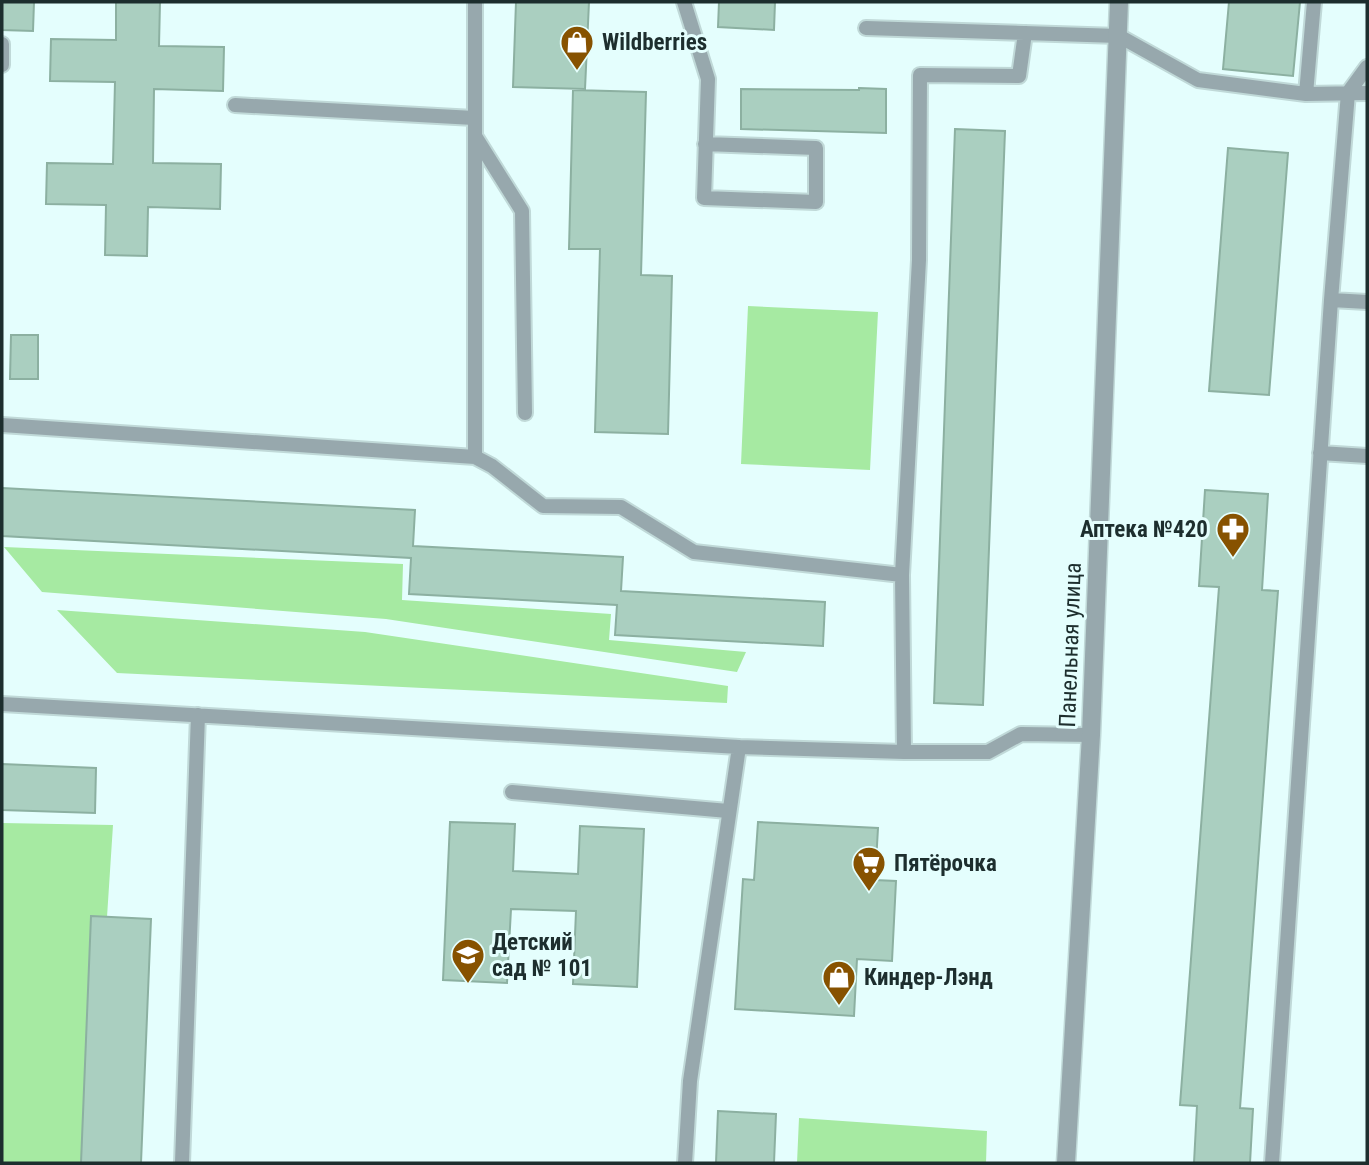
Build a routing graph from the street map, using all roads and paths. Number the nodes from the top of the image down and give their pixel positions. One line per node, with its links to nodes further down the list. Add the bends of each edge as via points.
1 (475, 2): 15 (lane)
2 (684, 2): 17 (lane, via 708,79)
3 (1119, 2): 7 (street, Панельная улица)
4 (1314, 2): 13 (lane)
5 (866, 28): 6 (lane)
6 (1025, 33): 7 (lane); 25 (lane, via 1019,76 920,75 919,260)
7 (1119, 36): 13 (lane, via 1198,80); 28 (street, Панельная улица)
8 (2, 44): 9 (lane)
9 (2, 65)
10 (1367, 67): 11 (lane)
11 (1348, 93): 12 (lane); 13 (lane); 18 (lane)
12 (1367, 93)
13 (1306, 94)
14 (235, 105): 15 (lane)
15 (474, 118): 16 (lane)
16 (474, 134): 20 (lane, via 522,211); 24 (lane)
17 (705, 144): 17 (lane, via 704,198 816,202 816,148)
18 (1331, 300): 19 (lane); 22 (lane)
19 (1367, 302)
20 (526, 414)
21 (2, 425): 24 (lane)
22 (1320, 453): 23 (lane); 36 (lane)
23 (1367, 456)
24 (475, 457): 25 (lane, via 543,506 621,507 694,552)
25 (902, 575): 30 (lane)
26 (2, 704): 27 (lane)
27 (198, 715): 29 (lane); 33 (lane)
28 (1091, 735): 30 (lane, via 1021,734 988,752); 35 (street, Панельная улица)
29 (739, 747): 30 (lane); 32 (lane)
30 (904, 752)
31 (512, 792): 32 (lane)
32 (728, 811): 34 (lane, via 690,1081)
33 (182, 1163)
34 (685, 1163)
35 (1066, 1163)
36 (1272, 1163)

